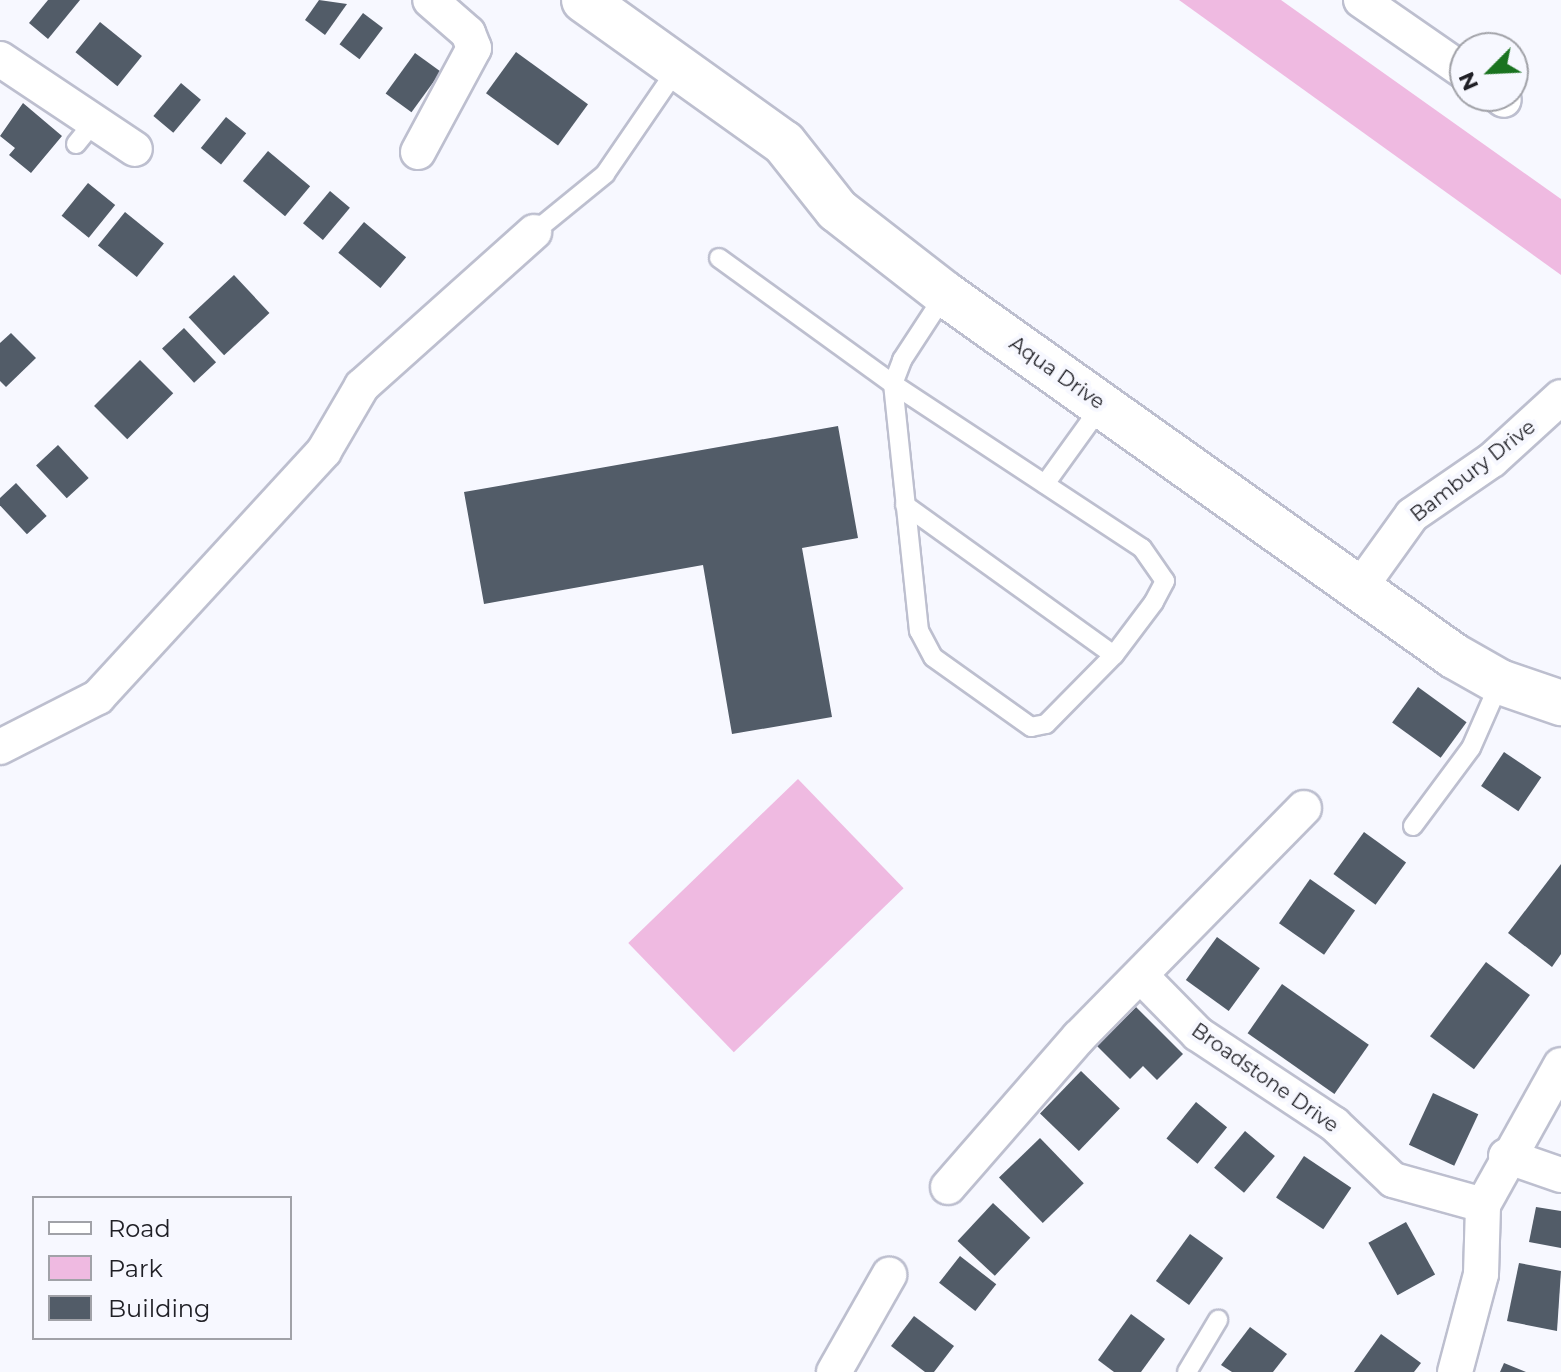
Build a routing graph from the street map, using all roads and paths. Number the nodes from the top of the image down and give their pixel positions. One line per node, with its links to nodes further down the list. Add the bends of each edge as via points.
1 (430, 0): 8 (street, via 468,33 474,48)
2 (1361, 0): 5 (street)
3 (599, 4): 6 (street, Aqua Drive)
4 (0, 59): 7 (street, via 85,133)
5 (1449, 61)
6 (677, 69): 9 (lane, via 605,174); 11 (street, Aqua Drive, via 784,143 837,210)
7 (135, 149)
8 (418, 152)
9 (534, 232): 21 (street, via 362,386 324,451 98,697)
10 (719, 258): 12 (lane)
11 (945, 294): 12 (lane, via 902,360); 14 (street, Aqua Drive)
12 (893, 384): 15 (lane); 16 (lane)
13 (1561, 397): 17 (street, Bambury Drive, via 1492,460 1412,515)
14 (1102, 405): 15 (lane); 17 (street, Aqua Drive)
15 (1045, 484): 18 (lane, via 1142,548 1165,581)
16 (905, 505): 18 (lane); 18 (lane, via 919,631 933,657 1031,727 1046,724)
17 (1361, 586): 19 (street, Aqua Drive, via 1429,639)
18 (1114, 655)
19 (1500, 682): 20 (street, Aqua Drive); 23 (lane, via 1471,748)
20 (1561, 703)
21 (0, 747)
22 (1304, 808): 24 (street)
23 (1413, 826)
24 (1141, 976): 28 (street, via 1079,1037); 29 (street, Broadstone Drive, via 1198,1034 1334,1124 1393,1180)
25 (1561, 1065): 26 (street)
26 (1506, 1156): 27 (street); 29 (street)
27 (1561, 1175)
28 (948, 1187)
29 (1483, 1205): 34 (street, via 1481,1274)
30 (889, 1275): 32 (street)
31 (1218, 1320): 33 (lane)
32 (834, 1372)
33 (1187, 1372)
34 (1455, 1372)

